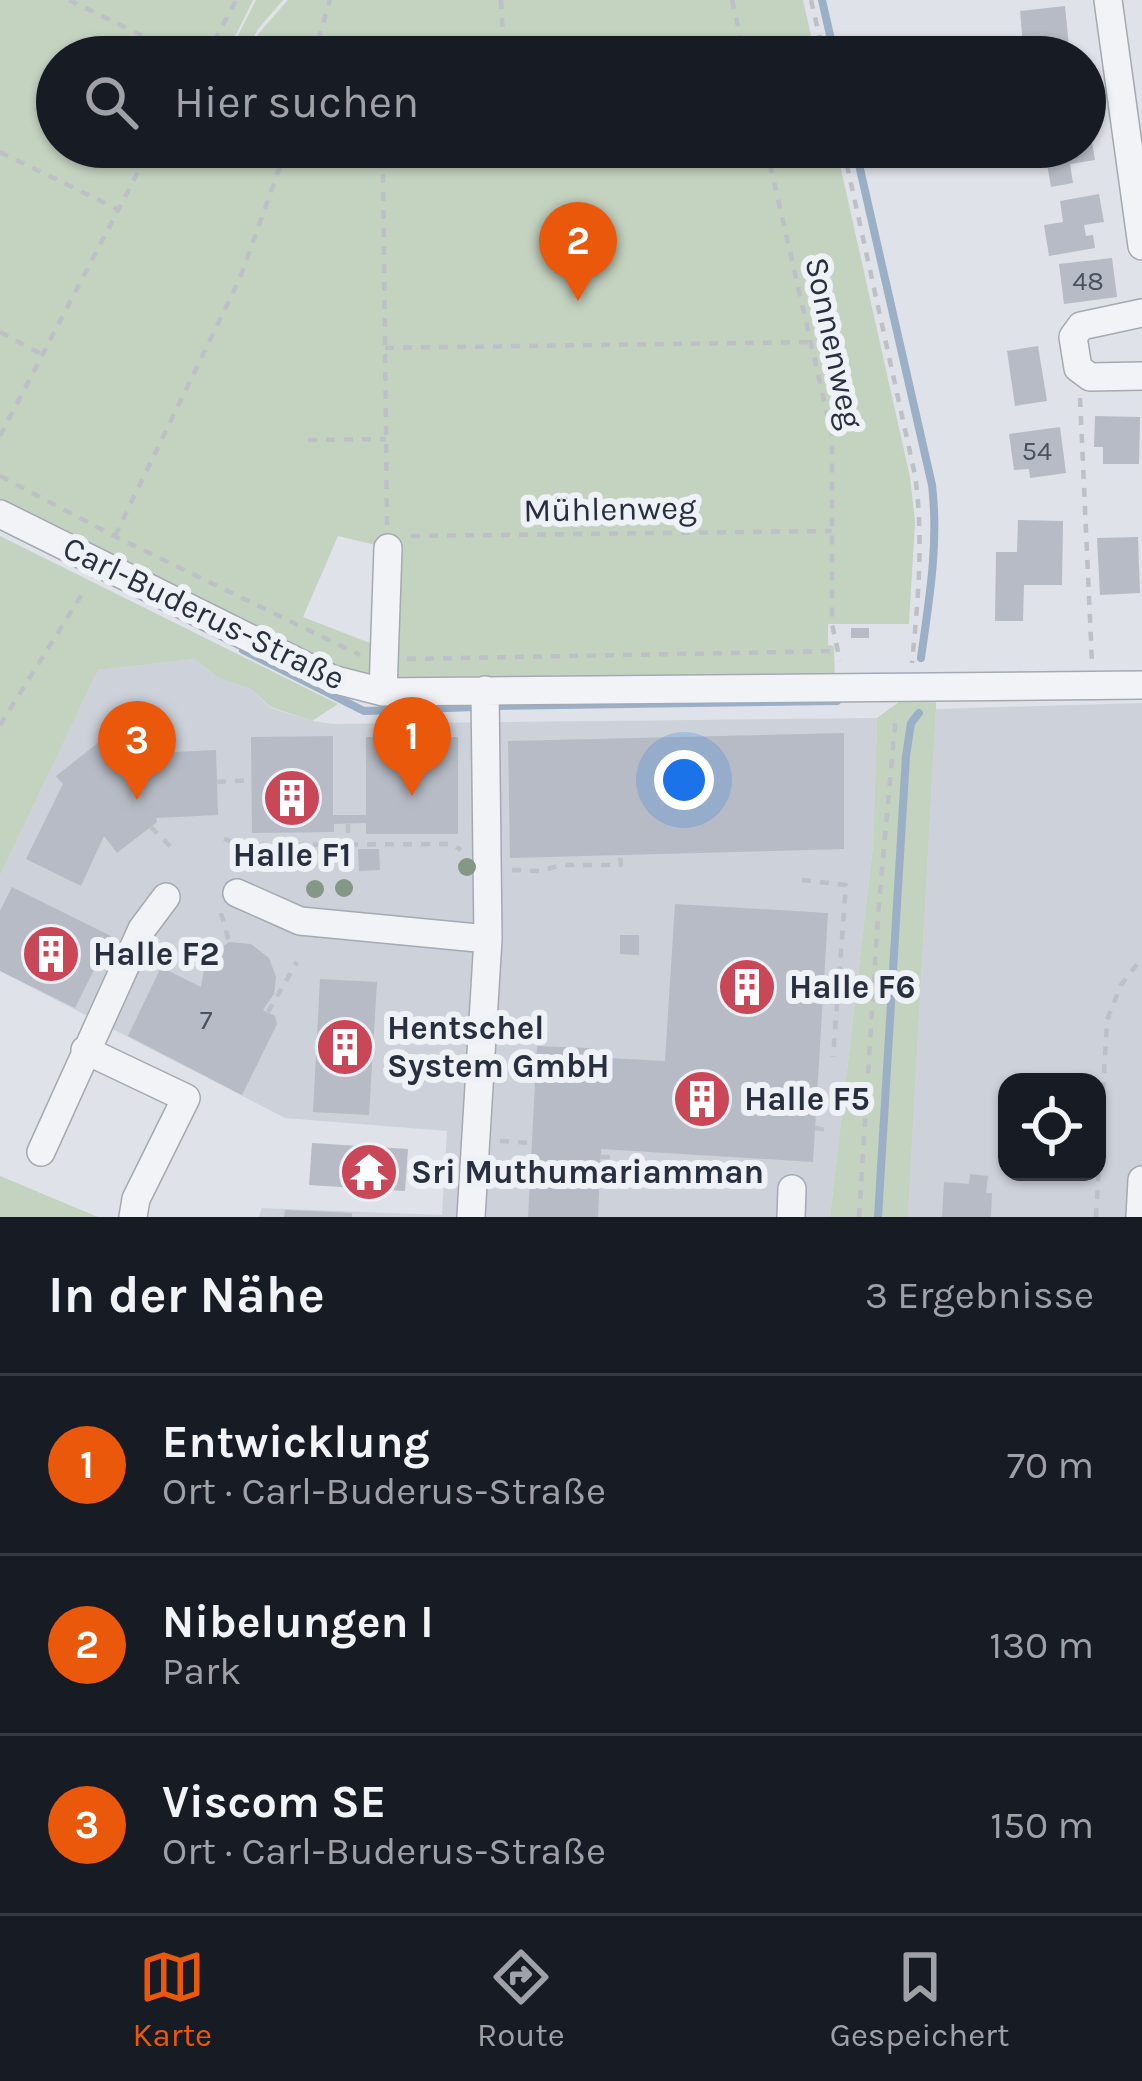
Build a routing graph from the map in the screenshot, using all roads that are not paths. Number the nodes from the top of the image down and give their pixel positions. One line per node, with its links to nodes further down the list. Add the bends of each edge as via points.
1 (1108, 0): 2 (street)
2 (1142, 247)
3 (1142, 313): 4 (street, via 1081,326 1073,337 1078,368 1090,377)
4 (1142, 376)
5 (0, 514): 9 (street, Carl-Buderus-Straße, via 332,679)
6 (388, 542): 9 (street)
7 (1142, 685): 8 (street, Carl-Buderus-Straße)
8 (485, 690): 9 (street, Carl-Buderus-Straße); 12 (street)
9 (383, 692)
10 (166, 897): 13 (street, via 142,929)
11 (229, 903): 12 (street, via 301,921)
12 (488, 939): 17 (street)
13 (86, 1049): 14 (street); 16 (street, via 186,1098)
14 (41, 1152)
15 (1142, 1180): 18 (street)
16 (133, 1217)
17 (472, 1217)
18 (1140, 1217)

